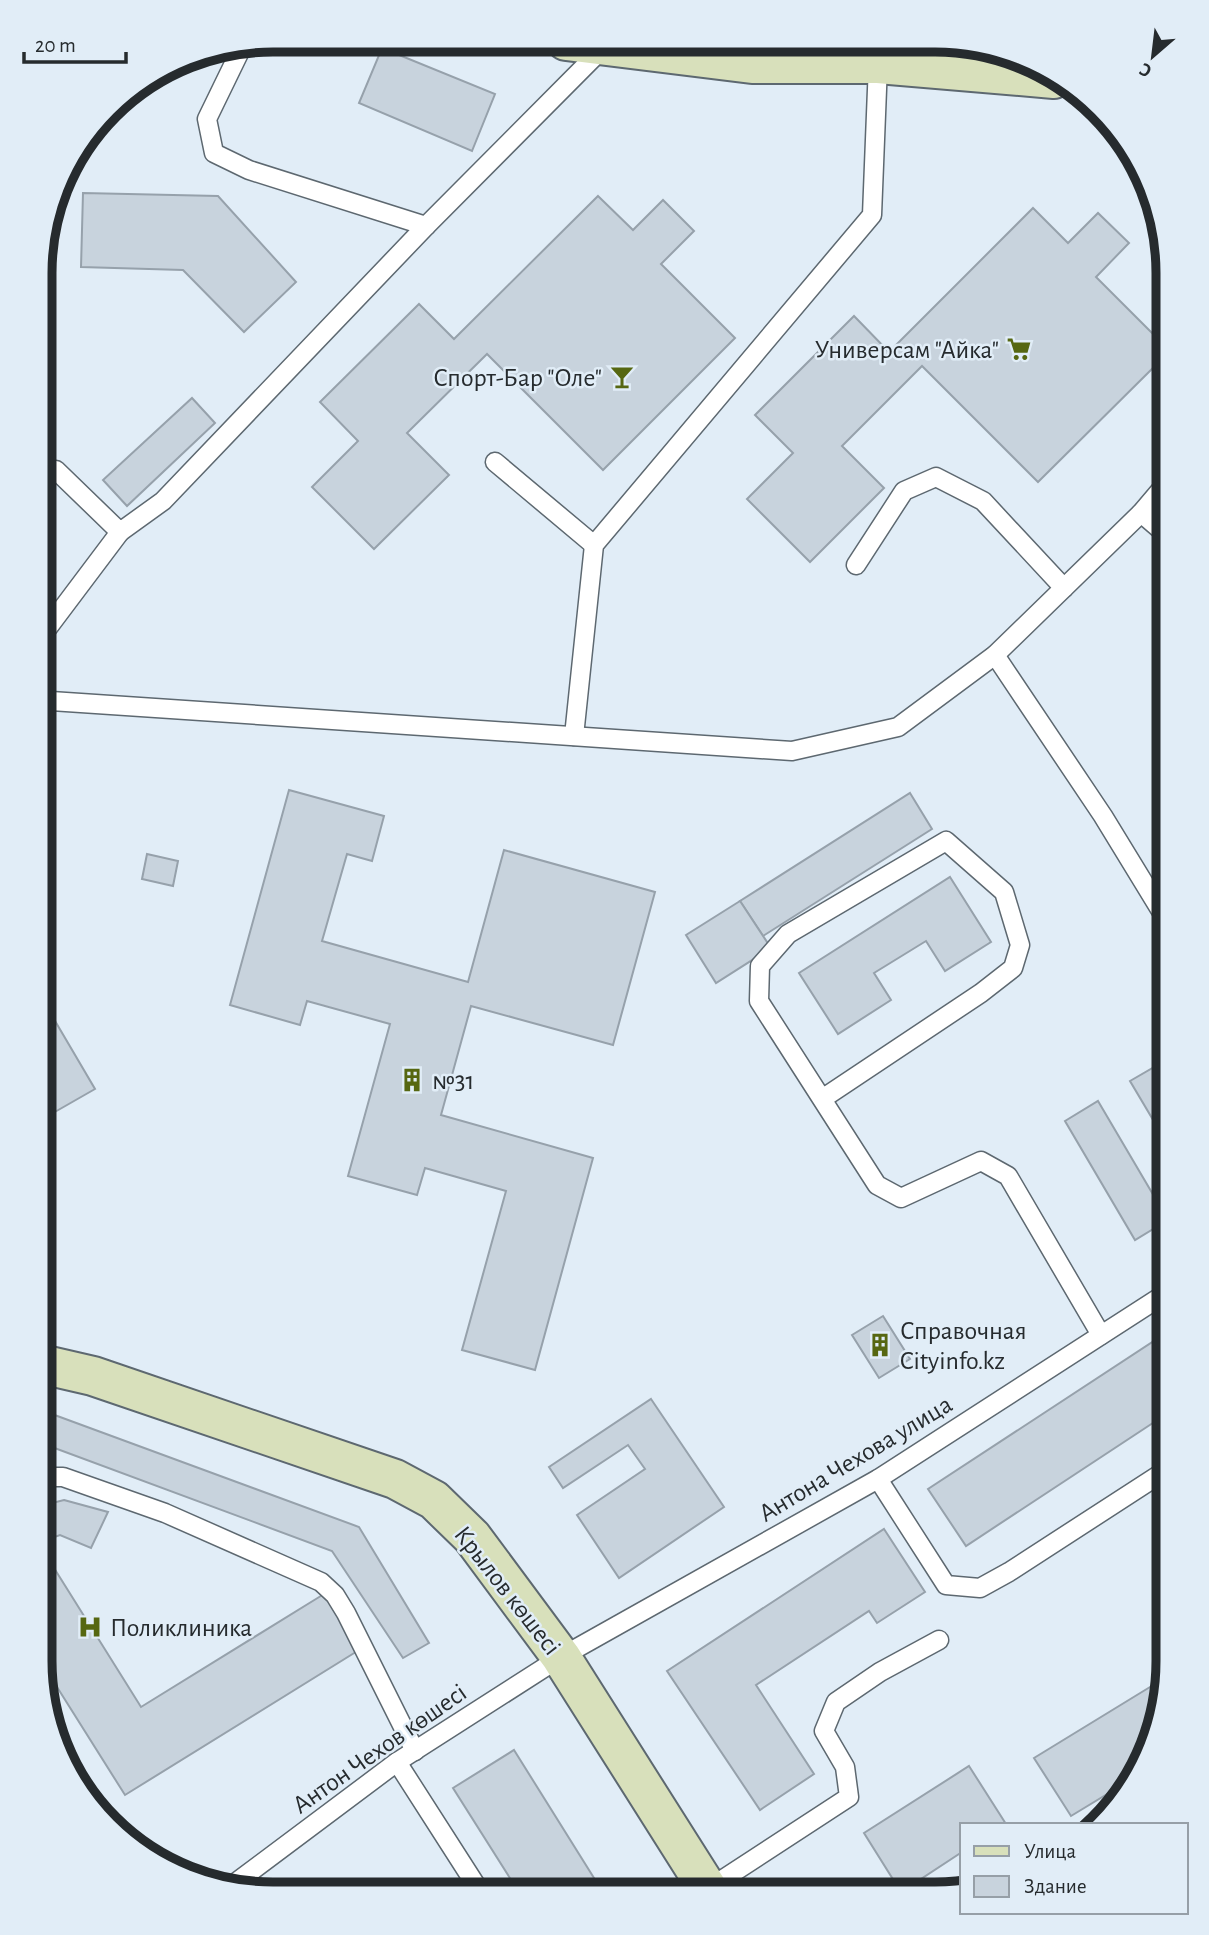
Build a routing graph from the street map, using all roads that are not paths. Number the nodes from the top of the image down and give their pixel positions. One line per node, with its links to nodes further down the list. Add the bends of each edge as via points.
1 (599, 52): 6 (lane)
2 (749, 53): 4 (main road)
3 (237, 56): 6 (lane, via 207,119 214,153 249,170)
4 (894, 60): 5 (main road); 13 (lane, via 872,215)
5 (1036, 77)
6 (426, 226): 12 (lane, via 163,500)
7 (495, 462): 13 (lane)
8 (52, 474): 12 (lane, via 56,470)
9 (1156, 495): 10 (lane)
10 (1141, 513): 11 (lane); 15 (lane)
11 (1156, 526)
12 (120, 532): 16 (lane)
13 (594, 545): 19 (lane)
14 (856, 565): 15 (lane, via 904,491 936,477 983,500)
15 (1064, 588): 17 (lane)
16 (52, 622)
17 (995, 654): 19 (lane, via 898,726 792,751); 20 (lane)
18 (52, 701): 19 (lane)
19 (574, 736)
20 (1156, 904)
21 (822, 1099): 21 (lane, via 759,1001 760,966 788,934 946,841 1004,892 1020,945 1013,968); 23 (lane, via 877,1185 901,1198 981,1161 1008,1176)
22 (1156, 1300): 23 (lane, Антона Чехова улица)
23 (1101, 1335): 27 (lane, Антона Чехова улица)
24 (52, 1367): 29 (main road, Крылов көшесі, via 93,1376 382,1474 434,1500 472,1536)
25 (52, 1477): 30 (lane, via 153,1508 321,1582 346,1612)
26 (1156, 1477): 27 (lane, via 980,1588 946,1586)
27 (878, 1479): 29 (lane, Антона Чехова улица)
28 (939, 1640): 35 (lane, via 836,1702 824,1731 845,1767 849,1797)
29 (561, 1657): 30 (lane, Антон Чехов көшесі); 34 (main road, Крылов көшесі)
30 (415, 1751): 31 (lane, Антон Чехов көшесі)
31 (397, 1762): 32 (lane, Антон Чехов көшесі); 33 (lane)
32 (239, 1880)
33 (473, 1882)
34 (703, 1882)
35 (724, 1882)

